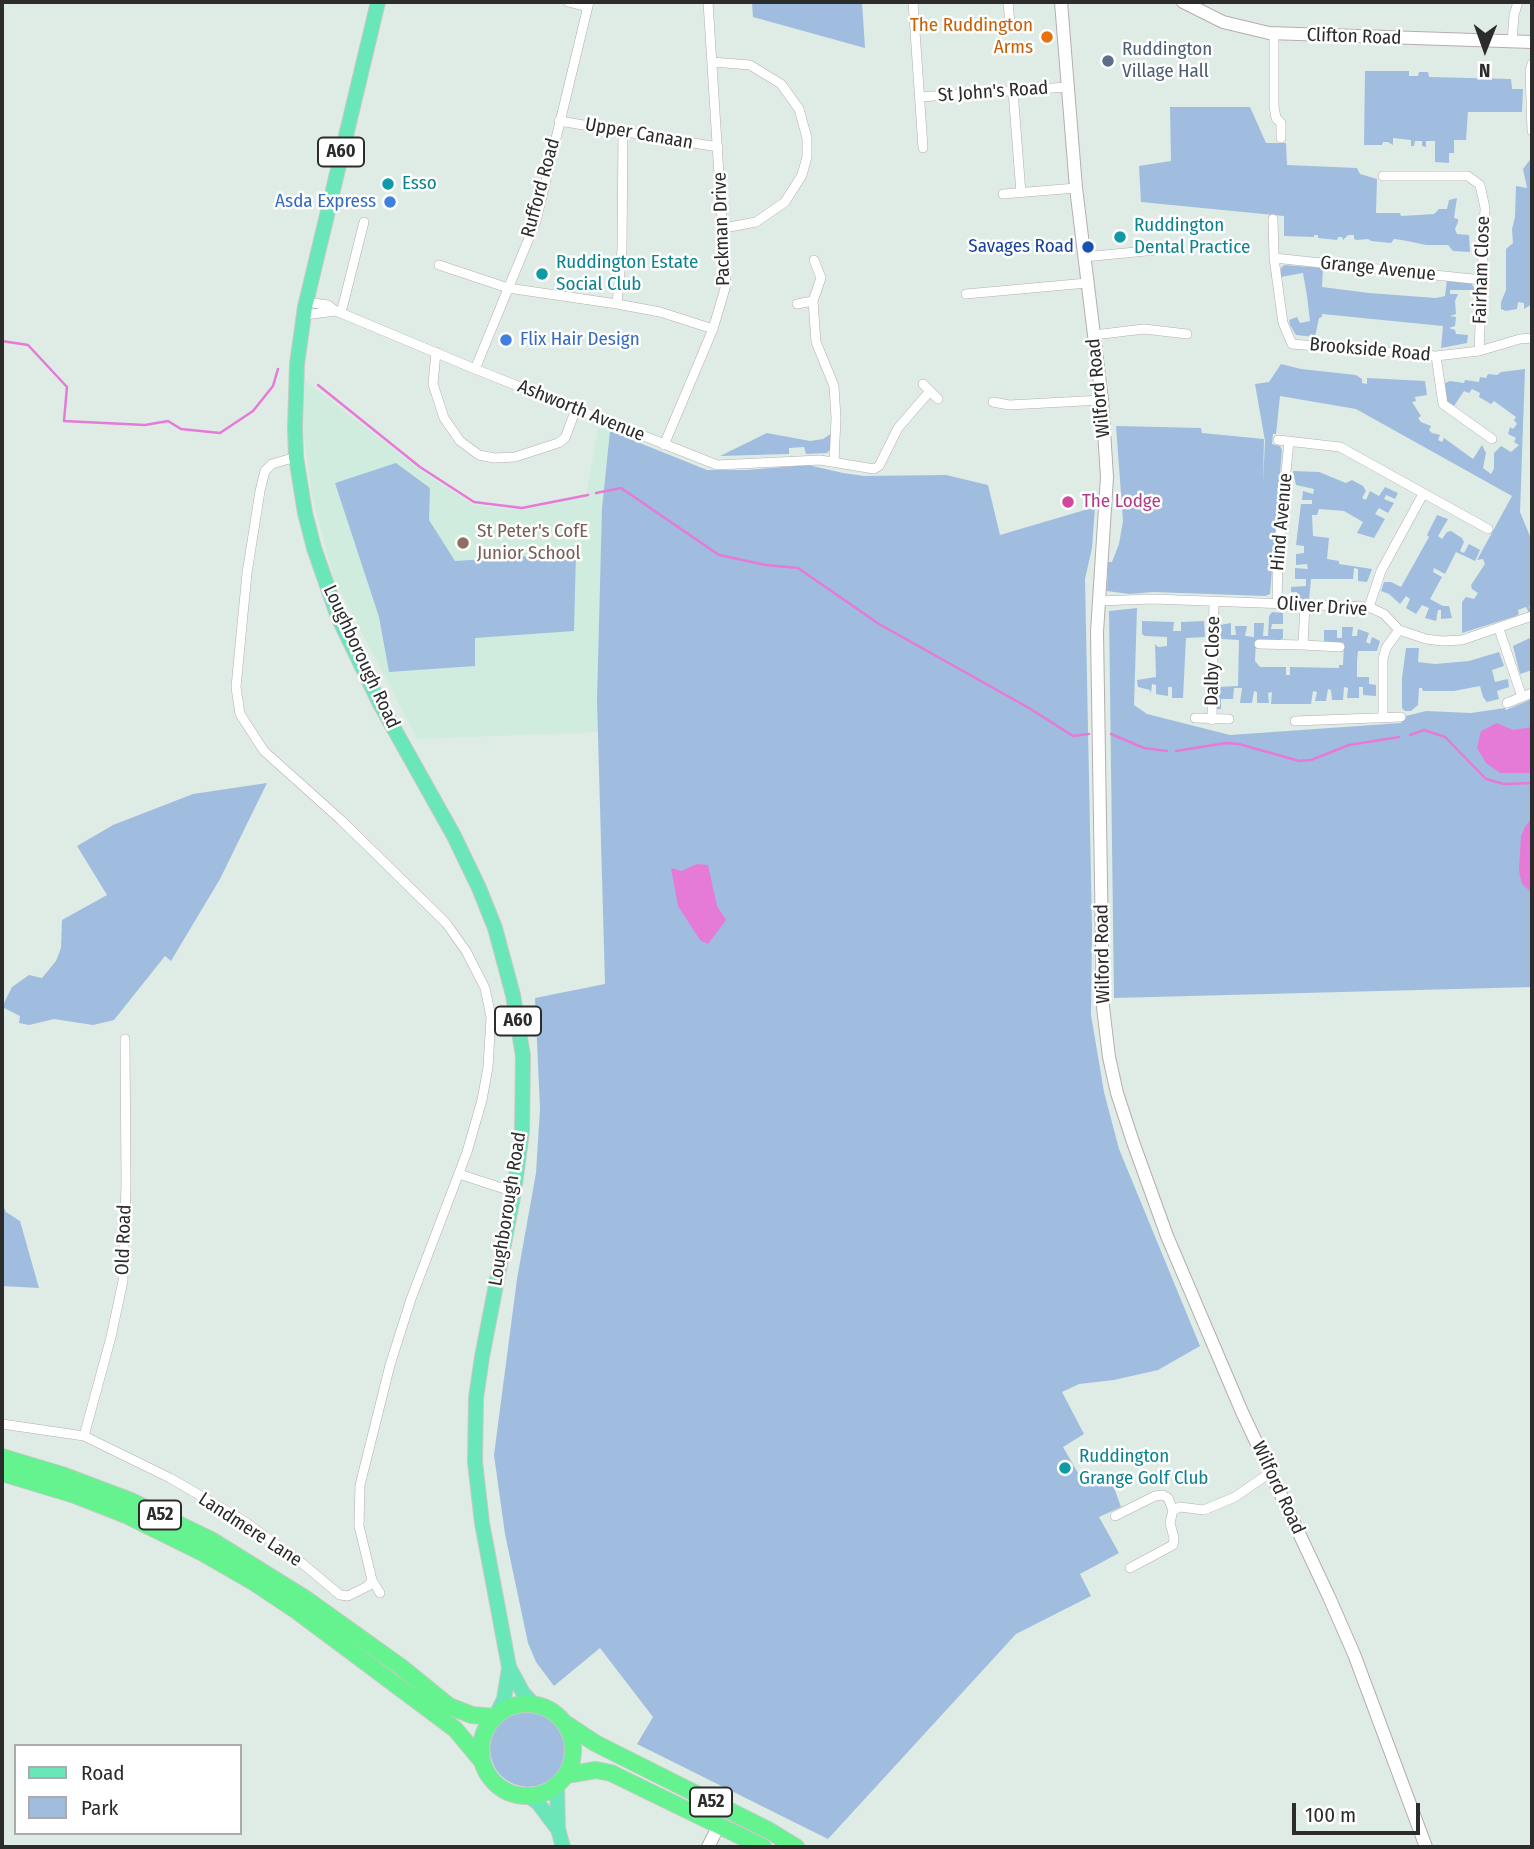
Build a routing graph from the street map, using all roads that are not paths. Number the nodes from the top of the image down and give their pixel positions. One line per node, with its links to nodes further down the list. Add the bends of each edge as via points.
1 (377, 2): 46 (main road, Loughborough Road / A60)
2 (568, 2): 9 (street)
3 (708, 2): 14 (street, Packman Drive)
4 (913, 2): 18 (street)
5 (1008, 2): 10 (street)
6 (1061, 2): 16 (main road, Wilford Road)
7 (1183, 2): 11 (main road, Clifton Road, via 1223,22)
8 (1518, 2): 12 (street)
9 (588, 4): 19 (street, Rufford Road)
10 (1007, 17)
11 (1274, 34): 12 (main road, Clifton Road); 22 (street, via 1274,106 1276,118 1285,123)
12 (1512, 41): 13 (main road, Clifton Road)
13 (1532, 42)
14 (712, 61): 23 (street, Packman Drive); 33 (street, via 750,65 781,84 800,109 807,138 804,168 785,202 756,222)
15 (1532, 64): 20 (street)
16 (1067, 87): 17 (street, St John's Road); 27 (main road, Wilford Road)
17 (1013, 91): 18 (street, St John's Road); 29 (street)
18 (919, 97): 24 (street)
19 (559, 121): 21 (street, Upper Canaan); 41 (street, Rufford Road, via 536,220)
20 (1532, 131)
21 (623, 132): 23 (street, Upper Canaan); 44 (street)
22 (1281, 138)
23 (718, 148): 33 (street, Packman Drive)
24 (923, 148)
25 (1383, 176): 26 (street, Fairham Close)
26 (1414, 176): 28 (street); 39 (street, Fairham Close, via 1468,176 1484,189)
27 (1076, 188): 29 (street); 35 (main road, Wilford Road)
28 (1414, 188)
29 (1021, 192): 30 (street)
30 (1003, 194)
31 (1273, 219): 36 (street, Brookside Road)
32 (363, 222): 47 (street)
33 (724, 228): 48 (street, Packman Drive, via 726,285)
34 (1177, 248): 35 (street)
35 (1084, 257): 40 (main road, Wilford Road)
36 (1274, 258): 39 (street, Grange Avenue); 54 (street, Brookside Road, via 1283,323 1292,344)
37 (814, 260): 43 (street, via 821,278)
38 (439, 265): 41 (street)
39 (1482, 280): 52 (street, Fairham Close)
40 (1087, 283): 42 (street); 50 (main road, Wilford Road)
41 (508, 288): 44 (street); 55 (street, Rufford Road)
42 (966, 294)
43 (813, 301): 45 (street); 65 (street, via 816,345 833,382)
44 (617, 304): 48 (street)
45 (797, 304)
46 (305, 309): 47 (street, Ashworth Avenue, via 328,306); 64 (main road, Loughborough Road / A60, via 298,348)
47 (338, 312): 53 (street, Ashworth Avenue)
48 (713, 329): 63 (street, Packman Drive)
49 (1187, 334): 50 (street, via 1142,329)
50 (1094, 335): 57 (main road, Wilford Road)
51 (1532, 338): 52 (street, Brookside Road)
52 (1479, 351): 54 (street, Brookside Road)
53 (436, 352): 55 (street, Ashworth Avenue); 59 (street, via 433,384 444,418 460,441 479,455 515,457 558,443 565,438)
54 (1436, 356): 60 (street, via 1446,408)
55 (475, 369): 59 (street, Ashworth Avenue)
56 (938, 399): 65 (street, Ashworth Avenue, via 926,387 874,470)
57 (1102, 400): 58 (street); 68 (main road, Wilford Road, via 1107,487)
58 (993, 402)
59 (576, 409): 63 (street, Ashworth Avenue)
60 (1492, 439)
61 (1278, 440): 62 (street)
62 (1289, 441): 66 (street, via 1340,447); 70 (street, Hind Avenue)
63 (664, 444): 65 (street, Ashworth Avenue, via 717,465)
64 (296, 457): 89 (street, via 272,464 265,471 260,491 247,573 238,704 264,751 446,923 485,988 491,1017 488,1067); 90 (main road, Loughborough Road / A60, via 311,536 338,617 459,846 504,959 519,1028 524,1080)
65 (834, 462)
66 (1423, 494): 67 (street); 72 (street, via 1381,571)
67 (1488, 529)
68 (1098, 601): 69 (street, Oliver Drive); 94 (main road, Wilford Road, via 1103,994 1109,1057 1167,1236)
69 (1214, 601): 70 (street, Oliver Drive); 86 (street, Dalby Close)
70 (1277, 603): 71 (street, Oliver Drive)
71 (1305, 604): 72 (street, Oliver Drive); 77 (street)
72 (1369, 607): 75 (street, Oliver Drive, via 1384,614)
73 (1532, 616): 74 (street, Oliver Drive)
74 (1499, 629): 75 (street, Oliver Drive, via 1442,641); 80 (street)
75 (1399, 630): 82 (street, via 1383,659)
76 (1259, 644): 77 (street)
77 (1303, 645): 78 (street)
78 (1340, 647)
79 (1532, 693): 80 (street)
80 (1522, 697): 81 (street)
81 (1507, 704)
82 (1382, 717): 83 (street); 87 (street)
83 (1401, 717)
84 (1195, 718): 86 (street)
85 (1229, 719): 86 (street)
86 (1212, 720)
87 (1294, 722)
88 (125, 1039): 92 (street, Old Road, via 123,1281)
89 (459, 1174): 90 (street); 99 (street, via 390,1365 359,1494 359,1526)
90 (514, 1192): 101 (main road, Loughborough Road / A60, via 481,1357 475,1431 482,1523)
91 (2, 1424): 92 (street, Landmere Lane)
92 (84, 1436): 99 (street, Landmere Lane, via 244,1521 340,1595 368,1586)
93 (2, 1457): 103 (highway, A52, via 131,1501 211,1540 306,1599 449,1706 462,1713)
94 (1270, 1472): 96 (street, via 1235,1497 1204,1510); 114 (main road, Wilford Road, via 1354,1654)
95 (2, 1473): 105 (highway, A52, via 126,1515 255,1583 455,1729)
96 (1173, 1510): 97 (street, via 1163,1495); 98 (street, via 1174,1545)
97 (1115, 1516)
98 (1130, 1568)
99 (372, 1580): 100 (street)
100 (380, 1593)
101 (509, 1667): 102 (main road, Loughborough Road / A60); 103 (main road, Loughborough Road / A60, via 504,1699)
102 (533, 1703): 103 (highway, A52, via 510,1706); 104 (highway, A52, via 551,1710)
103 (495, 1715): 105 (highway, via 482,1737)
104 (565, 1723): 106 (highway, via 573,1755); 113 (highway, A52)
105 (481, 1760): 107 (highway, A52, via 499,1787)
106 (561, 1780): 107 (highway, A52); 108 (highway, A52, via 596,1770 611,1773); 109 (main road)
107 (529, 1796): 109 (main road)
108 (719, 1825): 111 (main road); 112 (highway, A52)
109 (558, 1829): 110 (main road)
110 (563, 1847)
111 (708, 1847)
112 (763, 1847)
113 (796, 1847)
114 (1426, 1847)

